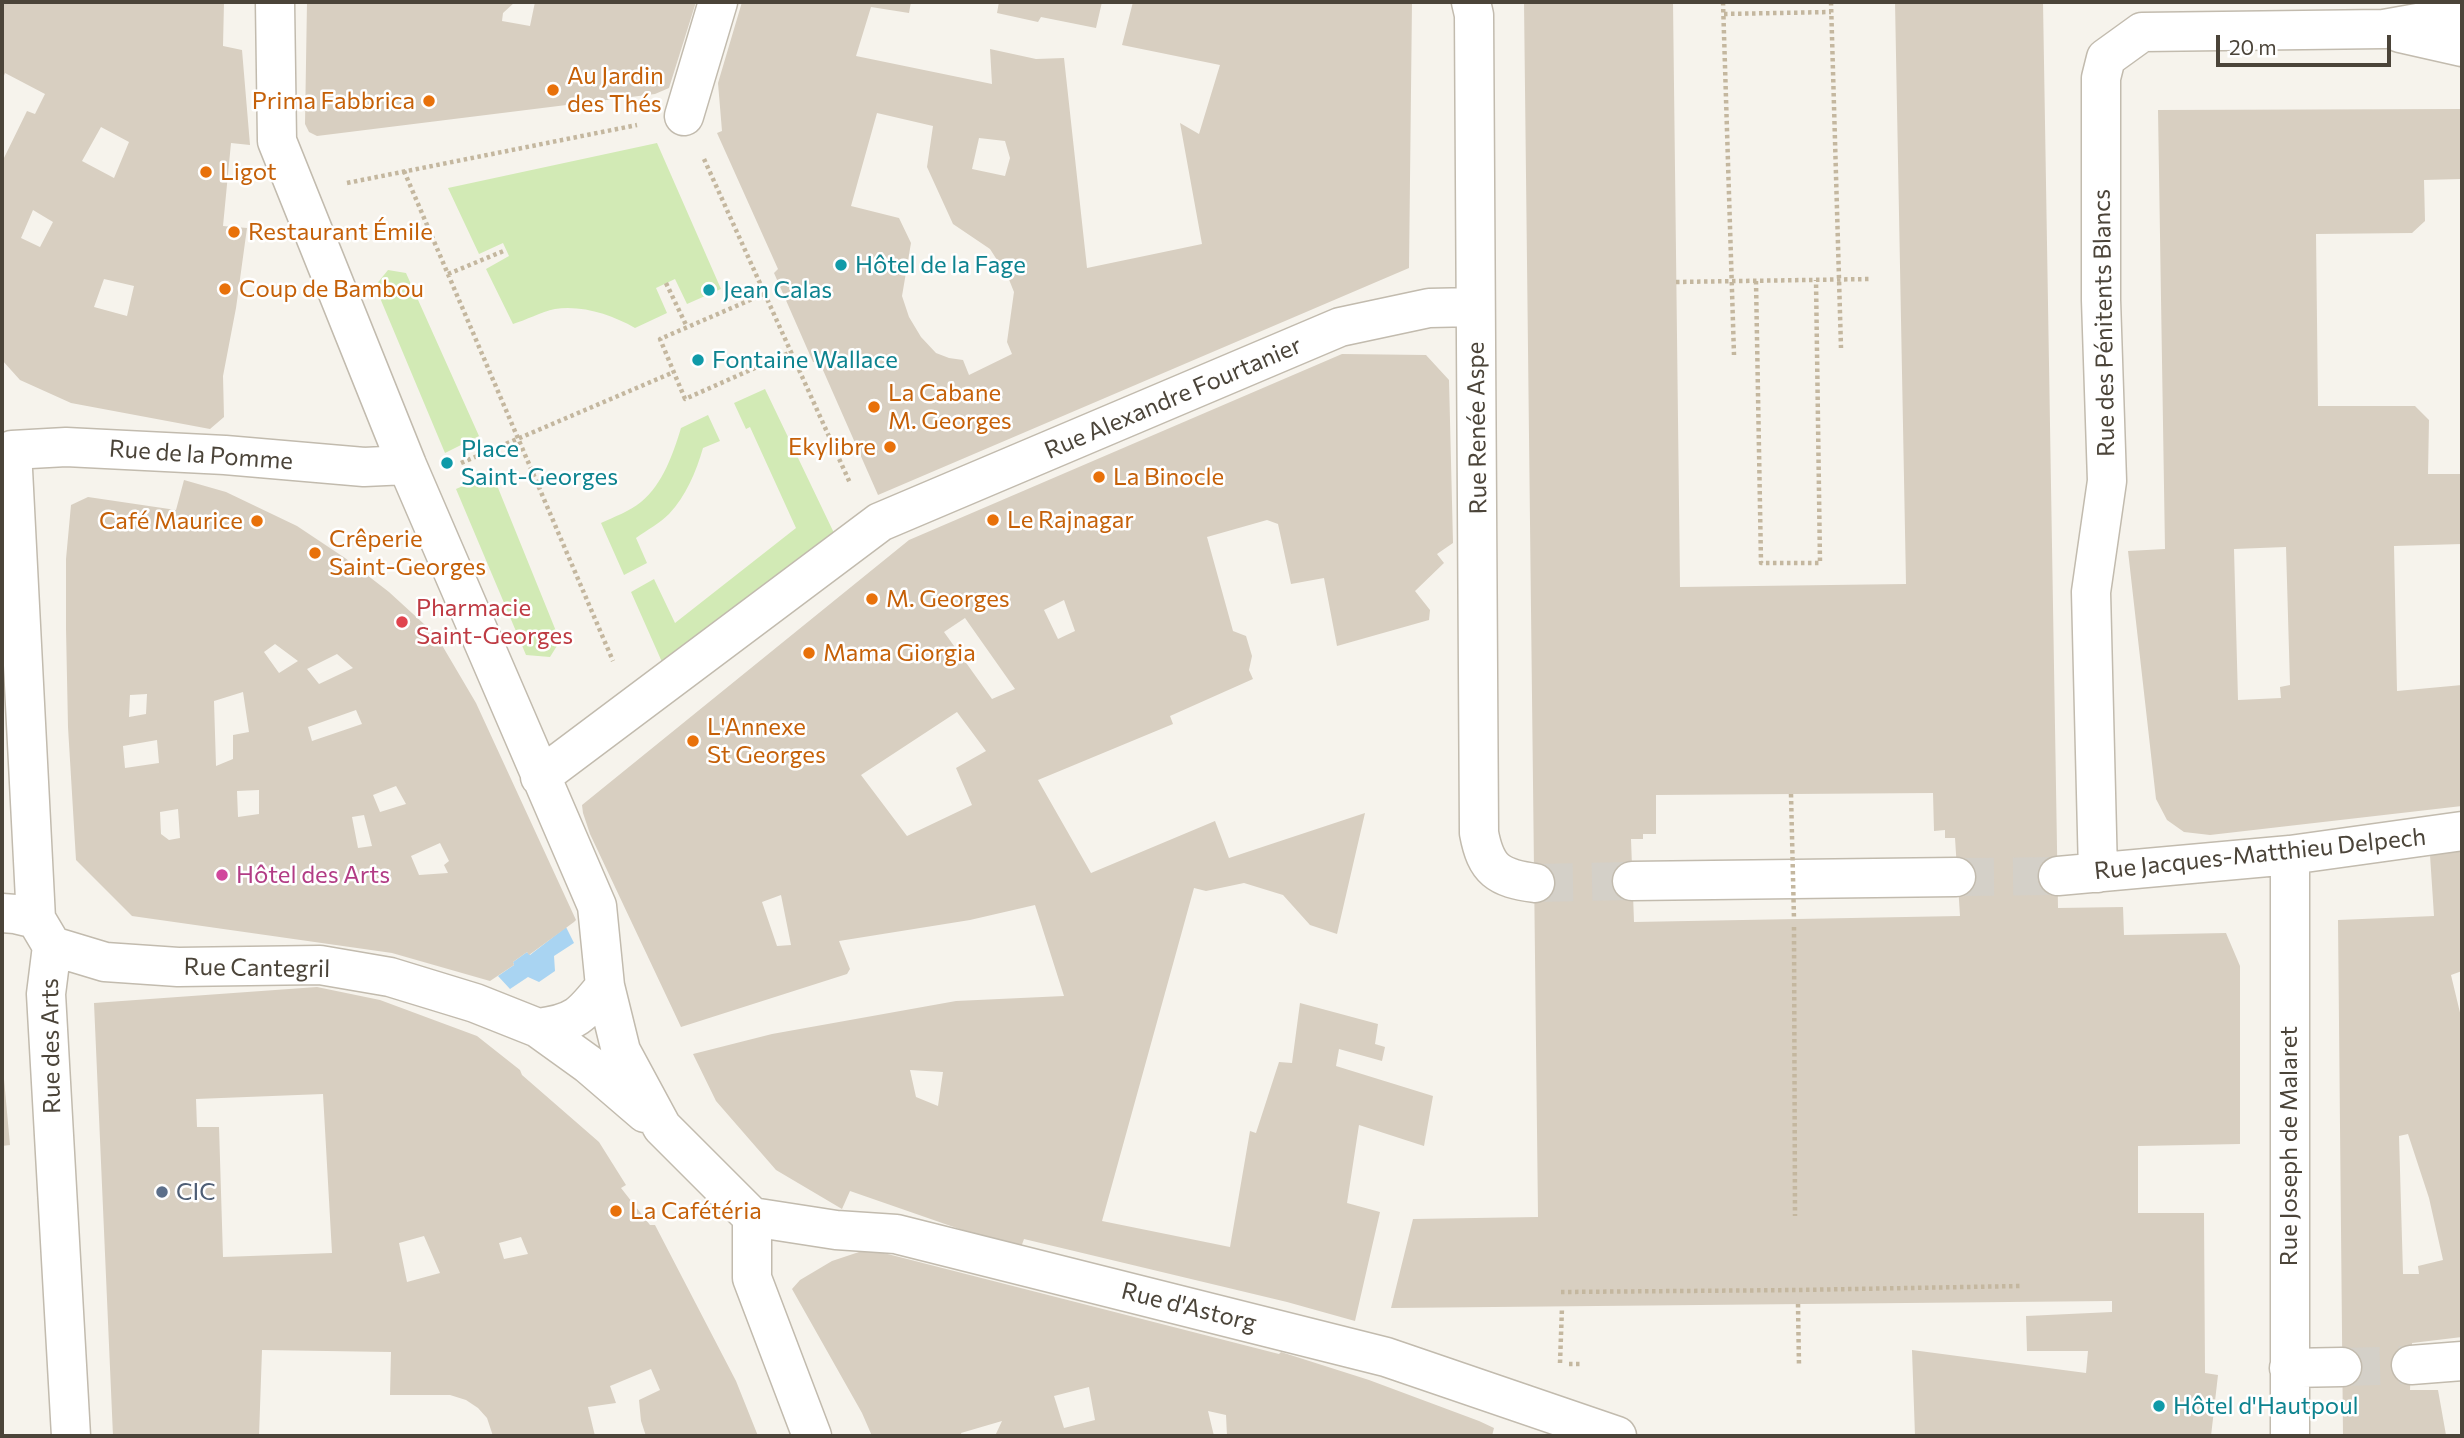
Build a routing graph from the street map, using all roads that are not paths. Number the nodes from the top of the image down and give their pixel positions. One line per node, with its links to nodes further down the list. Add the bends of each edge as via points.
1 (275, 2): 10 (street, via 277,141)
2 (718, 2): 7 (street)
3 (1471, 2): 8 (street, Rue Renée Aspe)
4 (2462, 15): 5 (street, Rue des Pénitents Blancs)
5 (2384, 29): 6 (street, Rue des Pénitents Blancs); 14 (street, Rue des Pénitents Blancs, via 2141,32 2106,58 2101,78 2101,300 2107,481 2091,592)
6 (2462, 47)
7 (684, 116)
8 (1475, 307): 11 (street, Rue Alexandre Fourtanier, via 1429,308 1340,327 875,525); 18 (street, Rue Renée Aspe, via 1479,833 1491,867 1508,880)
9 (7, 444): 10 (street, Rue de la Pomme, via 225,455); 19 (street, Rue des Arts)
10 (411, 474): 11 (street)
11 (540, 776): 20 (street, via 597,906)
12 (2462, 831): 13 (street, Rue Jacques-Matthieu Delpech)
13 (2290, 855): 14 (street, Rue Jacques-Matthieu Delpech); 27 (street, Rue Joseph de Malaret)
14 (2098, 873): 15 (street, Rue Jacques-Matthieu Delpech)
15 (2058, 876)
16 (1956, 877): 17 (street)
17 (1632, 881)
18 (1535, 883)
19 (30, 926): 21 (street, Rue Cantegril, via 105,962 178,967 320,965 390,977); 28 (street, Rue des Arts, via 46,995)
20 (605, 986): 21 (street, via 566,1024); 22 (street, via 621,1051)
21 (538, 1028): 22 (street, Rue Cantegril)
22 (662, 1127): 23 (street)
23 (752, 1217): 29 (street, via 752,1278); 30 (street, Rue d'Astorg, via 896,1234 1373,1353)
24 (2462, 1362): 25 (street)
25 (2411, 1365)
26 (2342, 1367): 27 (street)
27 (2289, 1368): 31 (street, Rue Joseph de Malaret)
28 (71, 1436)
29 (812, 1436)
30 (1617, 1436)
31 (2290, 1436)

